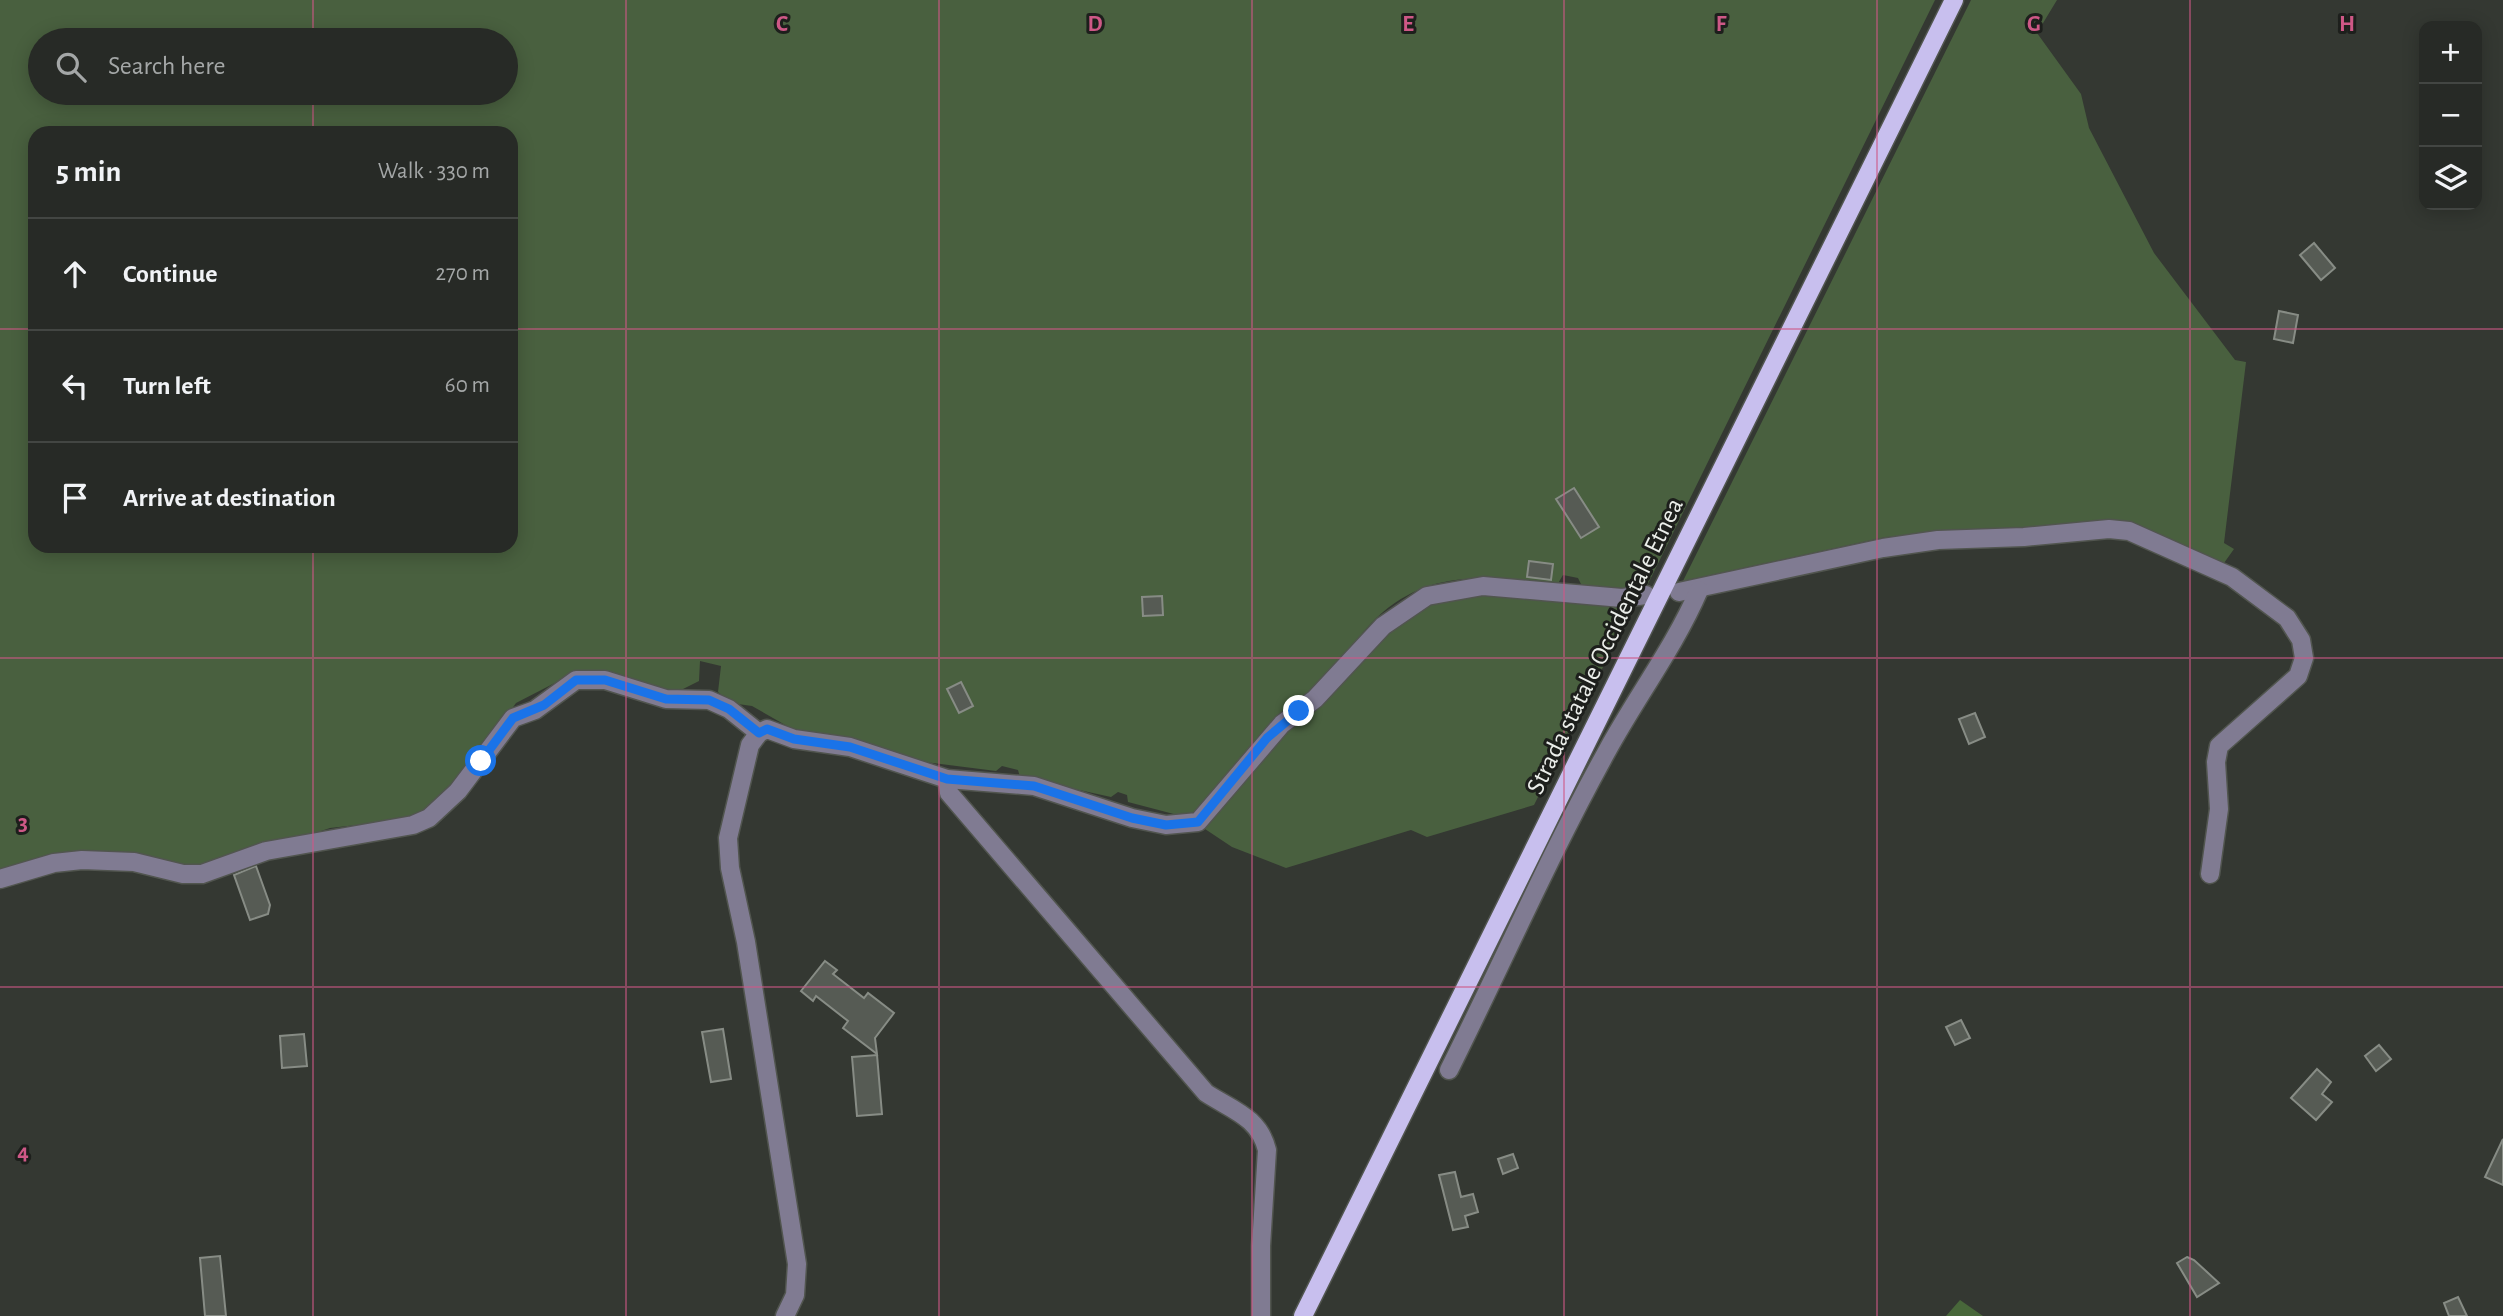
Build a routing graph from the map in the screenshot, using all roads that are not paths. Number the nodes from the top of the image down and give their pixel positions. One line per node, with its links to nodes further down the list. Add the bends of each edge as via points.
1 (1954, 0): 12 (main road, Strada statale Occidentale Etnea)
2 (1699, 590): 3 (lane); 7 (lane, via 1883,548 2109,528 2129,531 2232,577 2287,618 2301,640 2304,658 2298,676 2219,746 2220,809); 9 (lane, via 1683,627 1606,752)
3 (1679, 592)
4 (1646, 595): 6 (lane, via 1622,598 1483,586 1427,596 1383,626 1315,699 1267,738 1198,822 1185,825 1132,818 1034,786)
5 (759, 733): 6 (lane, via 767,729 794,739 850,747); 8 (lane, via 729,709 709,700 666,699 605,680 576,680 544,705 513,718 458,791 429,818 413,825 266,851 202,874 134,862 82,860 54,863); 10 (lane, via 750,746 728,838 797,1264 795,1295)
6 (947, 779): 11 (lane, via 949,793 1206,1093 1249,1118 1264,1136)
7 (2210, 874)
8 (0, 880)
9 (1449, 1070)
10 (785, 1316)
11 (1261, 1316)
12 (1303, 1316)

